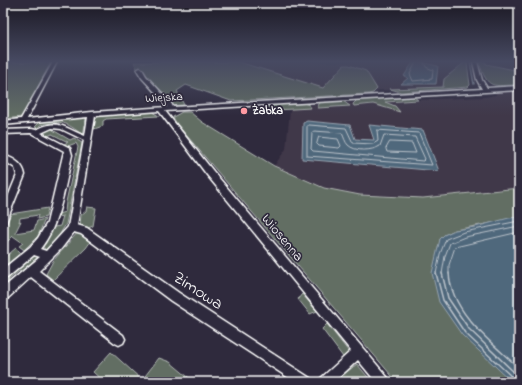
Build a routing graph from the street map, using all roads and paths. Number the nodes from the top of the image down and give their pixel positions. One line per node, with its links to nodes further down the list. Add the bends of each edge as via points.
1 (45, 80): 10 (street)
2 (147, 80): 7 (street, Wiosenna, via 169,104)
3 (480, 81): 4 (street); 6 (street)
4 (502, 88): 5 (street, Wiejska); 6 (street, Wiejska)
5 (519, 88)
6 (486, 90): 7 (street, Wiejska)
7 (166, 109): 8 (street, Wiejska); 24 (street, Wiosenna, via 162,112 169,122)
8 (92, 114): 9 (street, Wiejska); 14 (street)
9 (35, 120): 10 (street, Wiejska); 13 (street)
10 (23, 121): 11 (street, Wiejska)
11 (3, 123)
12 (3, 132): 13 (street)
13 (33, 132): 14 (street, via 61,126 77,136); 18 (street, via 62,146 68,152 51,224)
14 (88, 139): 17 (street)
15 (3, 157): 16 (street, via 16,164 21,171)
16 (3, 220)
17 (72, 228): 19 (street, via 65,239); 25 (street, Zimowa, via 84,231 175,297)
18 (33, 250): 19 (street); 21 (street)
19 (47, 256): 20 (street)
20 (31, 271): 22 (street); 23 (street)
21 (3, 275)
22 (3, 295)
23 (119, 339)
24 (358, 352): 26 (street); 27 (street, Wiosenna)
25 (306, 382)
26 (325, 382)
27 (384, 382)

